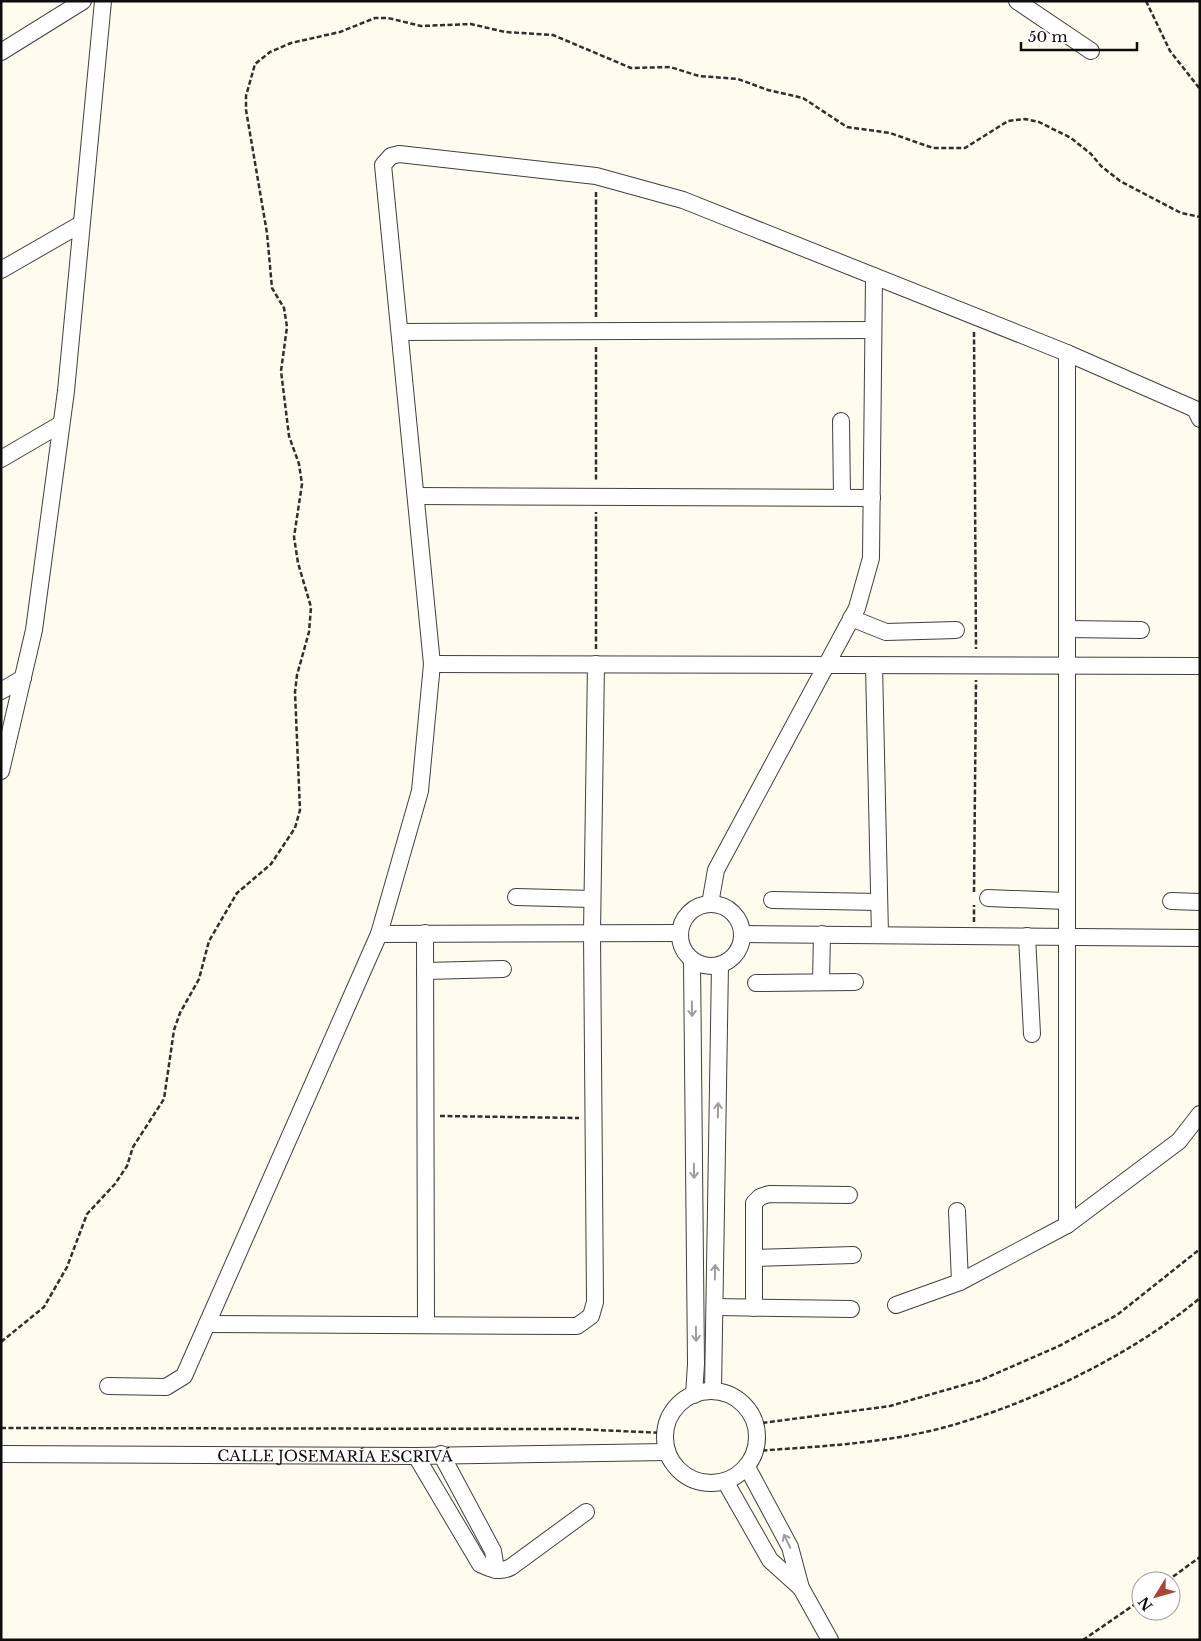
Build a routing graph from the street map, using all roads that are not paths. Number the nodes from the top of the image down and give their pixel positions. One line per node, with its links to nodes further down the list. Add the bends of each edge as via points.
1 (83, 1): 5 (street)
2 (103, 1): 6 (street)
3 (1017, 1): 4 (street)
4 (1091, 51)
5 (1, 52)
6 (81, 224): 7 (street); 14 (street)
7 (1, 270)
8 (874, 276): 9 (street); 10 (street, via 683,200 596,176 399,154 391,156 384,165); 11 (street)
9 (873, 330): 10 (street); 18 (street)
10 (400, 332): 16 (street)
11 (1067, 353): 12 (street, via 1195,410); 20 (street)
12 (1200, 419)
13 (841, 421): 17 (street)
14 (61, 424): 15 (street); 29 (street, via 34,630)
15 (1, 459)
16 (416, 496): 17 (street); 23 (street)
17 (842, 497): 18 (street)
18 (872, 498): 19 (street, via 871,558)
19 (852, 618): 21 (street, via 886,632); 25 (street)
20 (1068, 629): 22 (street); 27 (street)
21 (956, 630)
22 (1141, 630)
23 (432, 664): 24 (street); 44 (street, via 420,791)
24 (596, 664): 25 (street); 34 (street)
25 (826, 665): 26 (street); 40 (street, via 716,870)
26 (874, 665): 27 (street); 38 (street)
27 (1069, 666): 28 (street); 36 (street)
28 (1200, 666)
29 (23, 678): 30 (street); 31 (street)
30 (1, 691)
31 (1, 771)
32 (516, 897): 34 (street)
33 (988, 898): 36 (street)
34 (592, 899): 42 (street)
35 (772, 900): 38 (street)
36 (1066, 901): 49 (street)
37 (1171, 901): 39 (street)
38 (879, 902): 47 (street)
39 (1200, 902)
40 (710, 904): 43 (street, via 695,908 684,918); 45 (street, via 725,906 736,916)
41 (425, 933): 42 (street); 44 (street); 54 (street)
42 (592, 933): 43 (street); 73 (street, via 595,1302 591,1316 577,1326)
43 (680, 933): 51 (street, via 683,948)
44 (378, 934): 72 (street)
45 (742, 934): 46 (street); 52 (street, via 741,945 734,958)
46 (822, 934): 47 (street); 55 (street)
47 (880, 935): 48 (street)
48 (1027, 936): 49 (street); 58 (street)
49 (1066, 936): 50 (street); 62 (street)
50 (1200, 938)
51 (692, 960): 52 (street, via 705,966); 63 (street, one-way to 63)
52 (720, 965): 64 (street, one-way to 52)
53 (502, 969): 54 (street)
54 (425, 971): 73 (street)
55 (821, 982): 56 (street); 57 (street)
56 (855, 982)
57 (756, 983)
58 (1032, 1034)
59 (1200, 1114): 62 (street, via 1179,1142)
60 (849, 1195): 66 (street, via 770,1194 760,1197 754,1204)
61 (956, 1211): 67 (street)
62 (1067, 1225): 67 (street)
63 (694, 1239): 64 (street); 76 (street, one-way to 76)
64 (716, 1240): 69 (street, one-way to 64)
65 (853, 1256): 66 (street)
66 (754, 1258): 70 (street)
67 (960, 1282): 68 (street)
68 (896, 1304)
69 (714, 1307): 70 (street); 75 (street)
70 (754, 1308): 71 (street)
71 (851, 1309)
72 (207, 1324): 73 (street); 74 (street, via 184,1376 166,1387)
73 (426, 1325)
74 (108, 1386)
75 (713, 1391): 76 (street); 81 (street, via 740,1401 755,1424 757,1442)
76 (694, 1395): 77 (street, via 675,1407 668,1419 665,1433)
77 (667, 1452): 79 (street, CALLE JOSEMARÍA ESCRIVÁ); 82 (street, via 680,1472 690,1478 701,1482)
78 (1, 1454): 80 (street, CALLE JOSEMARÍA ESCRIVÁ)
79 (441, 1454): 80 (street, CALLE JOSEMARÍA ESCRIVÁ); 84 (street, via 493,1551)
80 (416, 1456): 84 (street, via 480,1564)
81 (747, 1466): 82 (street); 85 (street, one-way to 81, via 790,1547)
82 (725, 1482): 85 (street, via 770,1560)
83 (586, 1512): 84 (street, via 511,1567)
84 (496, 1570)
85 (801, 1588): 86 (street)
86 (830, 1640)

